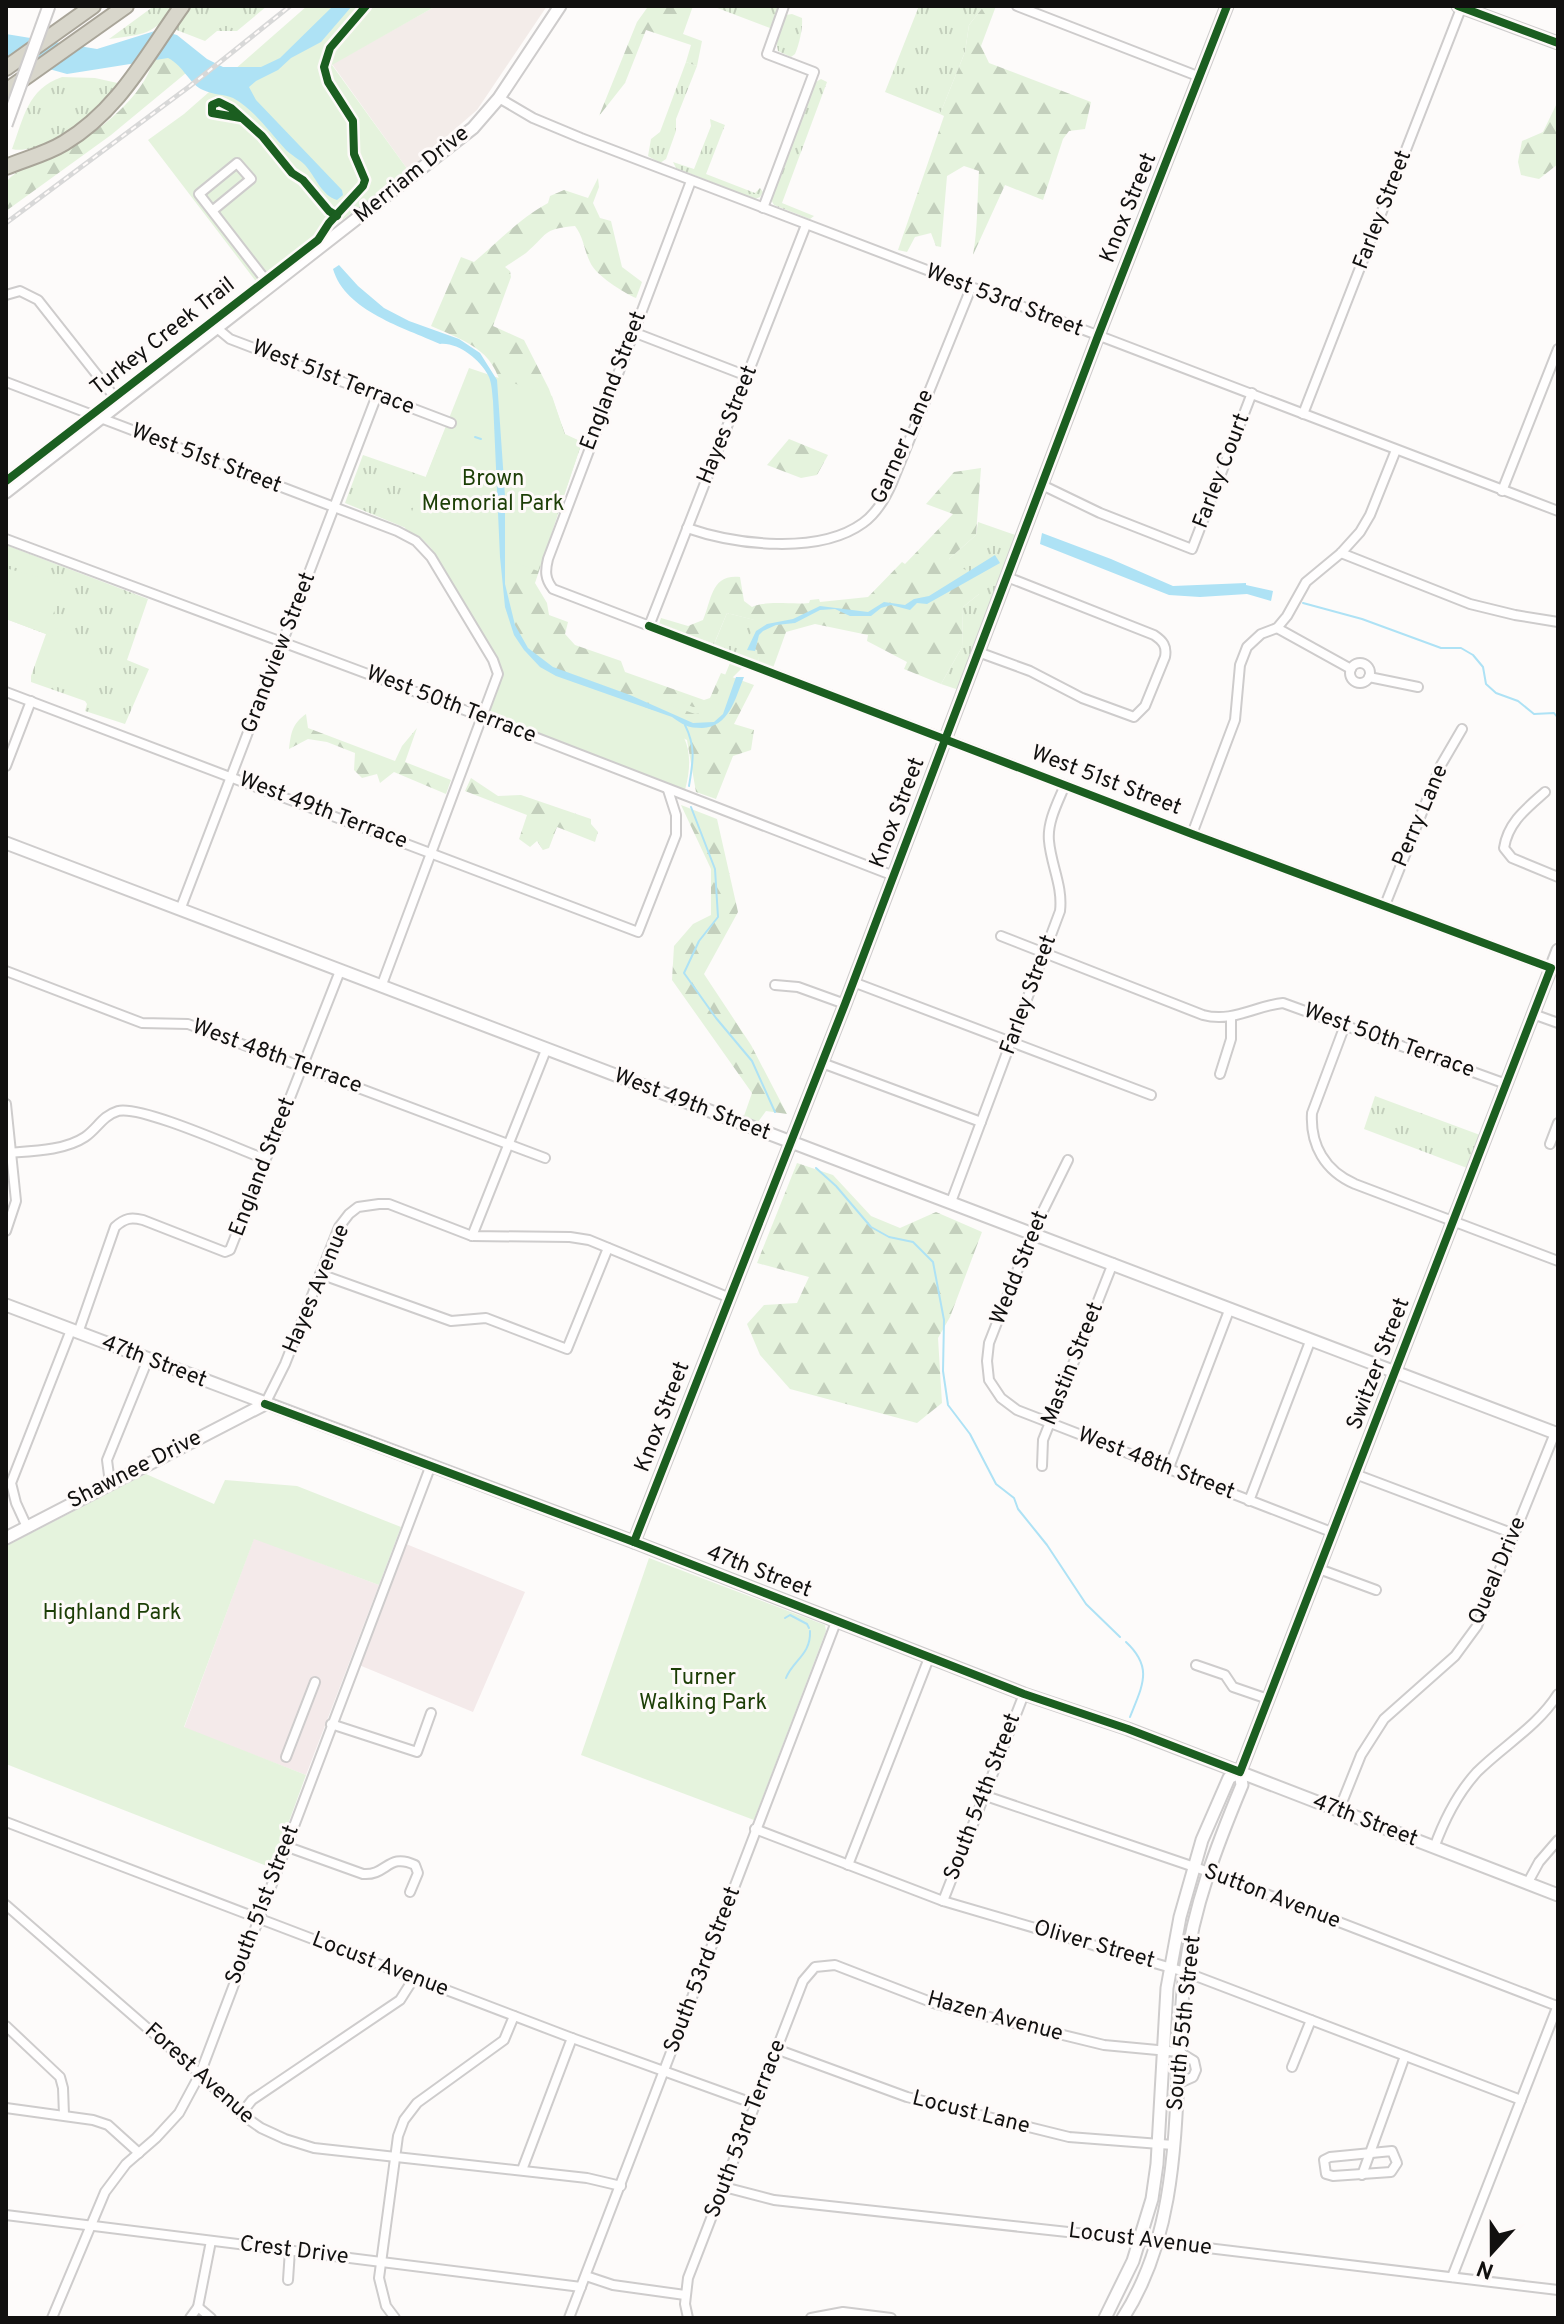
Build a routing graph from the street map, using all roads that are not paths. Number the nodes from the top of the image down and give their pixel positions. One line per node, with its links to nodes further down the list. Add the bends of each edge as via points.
1 (49, 6): 15 (street, bridge)
2 (93, 6): 11 (highway, bridge)
3 (126, 6): 13 (highway, bridge)
4 (182, 6): 17 (highway, via 105,113 61,145)
5 (560, 6): 14 (street, Merriam Drive)
6 (784, 6): 20 (street, via 767,54 814,72)
7 (1017, 6): 12 (street)
8 (1227, 6): 12 (street, Knox Street)
9 (1460, 6): 10 (street); 35 (street, Farley Street)
10 (1558, 43)
11 (6, 68)
12 (1200, 77): 28 (street, Knox Street)
13 (6, 91)
14 (499, 98): 19 (street, West 53rd Street, via 561,130); 23 (street, Merriam Drive, via 451,148)
15 (6, 125)
16 (6, 152): 17 (highway)
17 (25, 159): 18 (highway)
18 (6, 167)
19 (691, 181): 20 (street, West 53rd Street); 27 (street, England Street)
20 (763, 208): 22 (street, West 53rd Street)
21 (212, 211): 21 (street, via 199,194 237,163 251,179); 23 (street)
22 (806, 225): 24 (street, West 53rd Street); 30 (street, Hayes Street)
23 (272, 285): 26 (street, Merriam Drive)
24 (971, 288): 28 (street, West 53rd Street); 44 (street, Garner Lane, via 892,483 864,522 837,537 783,543 739,542)
25 (6, 295): 34 (street, via 20,291 38,300)
26 (218, 329): 33 (street, West 51st Terrace, via 230,339); 34 (street, Merriam Drive)
27 (633, 332): 30 (street); 48 (street, England Street, via 552,547 545,570)
28 (1098, 336): 32 (street, West 53rd Street); 39 (street, Knox Street)
29 (1558, 349): 40 (street)
30 (747, 376): 44 (street, Hayes Street)
31 (6, 382): 36 (street, West 51st Street)
32 (1252, 393): 35 (street, West 53rd Street); 39 (street, Farley Court, via 1192,549)
33 (377, 395): 37 (street, West 51st Terrace); 42 (street, Grandview Street)
34 (120, 404): 36 (street, Merriam Drive)
35 (1303, 414): 38 (street, West 53rd Street)
36 (101, 419): 41 (street, Merriam Drive); 42 (street, West 51st Street)
37 (451, 423)
38 (1396, 450): 40 (street, West 53rd Street); 46 (street, via 1366,523)
39 (1042, 485): 47 (street, Knox Street)
40 (1502, 491): 43 (street, West 53rd Street)
41 (6, 492)
42 (334, 507): 52 (street, Grandview Street); 59 (street, West 51st Street, via 406,535 431,557 498,674)
43 (1558, 511)
44 (687, 528): 50 (street, Hayes Street)
45 (6, 539): 52 (street, West 50th Terrace)
46 (1341, 553): 49 (street, via 1470,604); 51 (street, via 1304,585)
47 (1007, 577): 53 (street, Knox Street); 53 (street, via 1163,641 1165,657 1142,711 1134,717)
48 (548, 582): 50 (street, West 51st Street, via 563,595)
49 (1558, 622)
50 (649, 626): 61 (street, West 51st Street)
51 (1277, 628): 54 (street); 67 (street, via 1261,634 1244,654 1235,720)
52 (282, 641): 59 (street, West 50th Terrace); 63 (street, Grandview Street)
53 (978, 652): 61 (street, Knox Street)
54 (1351, 669): 55 (street, via 1358,682); 55 (street, via 1364,664)
55 (1369, 677): 56 (street)
56 (1418, 687)
57 (6, 692): 58 (street, West 49th Terrace)
58 (31, 701): 62 (street); 63 (street, West 49th Terrace)
59 (483, 717): 65 (street, West 50th Terrace); 69 (street)
60 (1462, 729): 72 (street, Perry Lane, via 1441,765)
61 (945, 739): 64 (street, West 51st Street); 70 (street, Knox Street)
62 (6, 766)
63 (232, 776): 69 (street, West 49th Terrace); 73 (street, Grandview Street)
64 (1065, 785): 67 (street, West 51st Street); 76 (street, Farley Street, via 1049,827 1061,901)
65 (668, 790): 69 (street, West 49th Terrace, via 676,835 638,932); 70 (street, West 50th Terrace)
66 (1545, 792): 71 (street, via 1512,825 1504,848 1508,855)
67 (1192, 834): 72 (street, West 51st Street)
68 (6, 843): 73 (street, West 49th Street)
69 (433, 853): 82 (street)
70 (894, 876): 80 (street, Knox Street)
71 (1558, 877)
72 (1385, 905): 77 (street, West 51st Street)
73 (180, 910): 79 (street, West 49th Street)
74 (1001, 936): 76 (street)
75 (1558, 950): 77 (street, Switzer Street)
76 (1044, 953): 85 (street, via 1203,1015); 88 (street, Farley Street)
77 (1551, 968): 84 (street, Switzer Street)
78 (6, 971): 91 (street, West 48th Terrace, via 142,1023 188,1024)
79 (340, 971): 82 (street, West 49th Street); 91 (street, England Street)
80 (853, 982): 83 (street, Knox Street); 88 (street)
81 (775, 985): 83 (street, via 798,987)
82 (381, 987): 89 (street, West 49th Street)
83 (845, 1004): 90 (street, Knox Street)
84 (1533, 1014): 86 (street); 93 (street, Switzer Street)
85 (1231, 1018): 87 (street, West 50th Terrace, via 1283,1003); 92 (street, via 1231,1039)
86 (1558, 1023)
87 (1345, 1025): 93 (street, West 50th Terrace); 106 (street, via 1312,1113 1311,1128 1327,1165 1344,1180)
88 (1012, 1042): 94 (street); 96 (street, Farley Street)
89 (546, 1050): 98 (street, West 49th Street); 100 (street)
90 (822, 1063): 96 (street); 98 (street, Knox Street)
91 (301, 1065): 100 (street, West 48th Terrace); 103 (street, England Street)
92 (1220, 1074)
93 (1506, 1084): 106 (street, Switzer Street)
94 (1151, 1095)
95 (6, 1104): 101 (street)
96 (981, 1122): 105 (street, Farley Street)
97 (1558, 1123): 99 (street)
98 (790, 1142): 105 (street, West 49th Street); 114 (street, Knox Street)
99 (1550, 1144)
100 (508, 1145): 102 (street, West 48th Terrace); 109 (street)
101 (9, 1152): 103 (street, via 72,1144 101,1119 124,1110); 107 (street, via 16,1201)
102 (545, 1158)
103 (265, 1159): 117 (street, England Street, via 230,1250 132,1217 115,1227)
104 (1068, 1160): 108 (street, Wedd Street)
105 (951, 1202): 108 (street, West 49th Street)
106 (1453, 1221): 111 (street); 120 (street, Switzer Street)
107 (6, 1231)
108 (1032, 1233): 112 (street, West 49th Street); 121 (street, Wedd Street, via 989,1343)
109 (472, 1236): 110 (street, via 570,1237); 113 (street, Hayes Avenue, via 389,1204 369,1204 349,1214 339,1227)
110 (608, 1248): 113 (street, via 567,1349 486,1318 451,1321); 114 (street)
111 (1558, 1261)
112 (1113, 1263): 116 (street, West 49th Street); 125 (street, Mastin Street)
113 (320, 1274): 123 (street, Hayes Avenue)
114 (730, 1298): 139 (street, Knox Street)
115 (6, 1305): 117 (street, 47th Street)
116 (1230, 1308): 118 (street, West 49th Street); 129 (street)
117 (74, 1331): 119 (street, 47th Street); 133 (street, via 11,1483)
118 (1311, 1339): 120 (street, West 49th Street); 132 (street)
119 (148, 1359): 122 (street, 47th Street); 131 (street, via 107,1460)
120 (1394, 1373): 126 (street, West 49th Street); 130 (street, Switzer Street)
121 (989, 1380): 125 (street, West 48th Street, via 1008,1404)
122 (237, 1393): 123 (street, 47th Street); 124 (street, via 240,1401)
123 (265, 1404): 124 (street, Shawnee Drive); 127 (street, 47th Street)
124 (233, 1420): 131 (street, Shawnee Drive)
125 (1049, 1422): 128 (street, Mastin Street); 129 (street, West 48th Street)
126 (1556, 1433): 137 (street, Queal Drive)
127 (431, 1465): 139 (street, 47th Street); 150 (street, South 51st Street)
128 (1042, 1466)
129 (1168, 1470): 132 (street, West 48th Street)
130 (1355, 1474): 136 (street, Switzer Street); 137 (street)
131 (110, 1483): 135 (street, Shawnee Drive)
132 (1249, 1501): 136 (street, West 48th Street)
133 (16, 1503): 134 (street); 135 (street)
134 (6, 1507)
135 (27, 1527): 138 (street, Shawnee Drive)
136 (1334, 1533): 140 (street, Switzer Street)
137 (1514, 1534): 154 (street, Queal Drive, via 1477,1626 1455,1656 1384,1719 1367,1744)
138 (6, 1538)
139 (634, 1542): 142 (street, 47th Street)
140 (1319, 1569): 141 (street); 148 (street, Switzer Street)
141 (1376, 1590)
142 (836, 1622): 143 (street, 47th Street); 156 (street, South 53rd Street)
143 (929, 1658): 146 (street, 47th Street); 160 (street)
144 (1196, 1665): 148 (street, via 1225,1675 1233,1687)
145 (315, 1682): 151 (street)
146 (1024, 1694): 152 (street, 47th Street); 153 (street, South 54th Street)
147 (1558, 1694): 159 (street, via 1533,1726 1476,1773 1445,1817)
148 (1268, 1699): 152 (street, Switzer Street)
149 (431, 1713): 150 (street, via 417,1752)
150 (331, 1724): 158 (street, South 51st Street)
151 (286, 1757)
152 (1240, 1772): 154 (street, 47th Street); 161 (street, South 55th Street, via 1229,1778); 162 (street, South 55th Street, via 1242,1785)
153 (983, 1795): 161 (street, Sutton Avenue); 166 (street, South 54th Street)
154 (1339, 1810): 159 (street, 47th Street)
155 (6, 1822): 168 (street, Locust Avenue)
156 (755, 1829): 160 (street, Oliver Street); 183 (street, South 53rd Street)
157 (1558, 1840): 163 (street)
158 (285, 1846): 164 (street, via 363,1874 406,1861 418,1873); 168 (street, South 51st Street)
159 (1434, 1848): 163 (street, 47th Street)
160 (848, 1865): 166 (street, Oliver Street)
161 (1193, 1867): 162 (street, Sutton Avenue); 169 (street, South 55th Street)
162 (1209, 1872): 171 (street, South 55th Street); 173 (street, Sutton Avenue)
163 (1527, 1884): 165 (street, 47th Street)
164 (410, 1892)
165 (1558, 1895)
166 (943, 1901): 169 (street, Oliver Street)
167 (6, 1905): 184 (street, Forest Avenue)
168 (258, 1918): 172 (street, Locust Avenue); 184 (street, South 51st Street)
169 (1170, 1966): 171 (street, Oliver Street); 179 (street, South 55th Street)
170 (815, 1967): 178 (street, South 53rd Terrace, via 803,1981); 179 (street, Hazen Avenue, via 835,1965 936,2004 1104,2045)
171 (1185, 1972): 175 (street, Oliver Street); 180 (street, South 55th Street)
172 (414, 1978): 174 (street, Locust Avenue); 189 (street, via 400,2000 252,2100)
173 (1558, 2005): 186 (street)
174 (514, 2016): 177 (street, Locust Avenue); 195 (street, via 504,2040 417,2103 401,2127)
175 (1311, 2020): 181 (street, Oliver Street); 182 (street)
176 (6, 2026): 190 (street, via 60,2077)
177 (572, 2038): 183 (street, Locust Avenue); 196 (street)
178 (776, 2049): 187 (street, South 53rd Terrace); 191 (street, Locust Lane, via 907,2097 1028,2128 1077,2139)
179 (1163, 2050): 180 (street, Hazen Avenue); 191 (street, South 55th Street)
180 (1179, 2052): 185 (street, South 55th Street); 185 (street, via 1194,2061 1196,2070)
181 (1405, 2056): 186 (street, Oliver Street); 194 (street)
182 (1292, 2067)
183 (665, 2071): 187 (street, Locust Avenue); 198 (street, South 53rd Street)
184 (200, 2074): 189 (street, Forest Avenue); 193 (street, South 51st Street, via 179,2113)
185 (1177, 2084): 192 (street, South 55th Street)
186 (1521, 2100): 208 (street)
187 (755, 2104): 199 (street, South 53rd Terrace)
188 (6, 2108): 190 (street)
189 (241, 2114): 195 (street, Forest Avenue, via 273,2134 314,2148)
190 (64, 2115): 193 (street, via 108,2125)
191 (1158, 2144): 192 (street, Locust Lane); 202 (street, South 55th Street)
192 (1173, 2145): 204 (street, South 55th Street, via 1169,2194)
193 (139, 2153): 201 (street, South 51st Street, via 114,2177)
194 (1369, 2153): 197 (street); 197 (street, via 1392,2151 1397,2163 1391,2172); 197 (street, via 1324,2160 1326,2174)
195 (394, 2156): 196 (street, Forest Avenue); 206 (street)
196 (522, 2170): 198 (street, Forest Avenue)
197 (1362, 2175)
198 (621, 2186): 207 (street, South 53rd Street)
199 (724, 2187): 202 (street, Locust Avenue, via 774,2200); 212 (street, South 53rd Terrace)
200 (6, 2215): 201 (street, Crest Drive)
201 (89, 2225): 203 (street, Crest Drive); 214 (street, South 51st Street)
202 (1141, 2240): 204 (street, Locust Avenue); 222 (street, South 55th Street)
203 (211, 2241): 205 (street, Crest Drive); 213 (street)
204 (1156, 2242): 208 (street, Locust Avenue); 223 (street, South 55th Street)
205 (290, 2250): 206 (street, Crest Drive); 209 (street)
206 (380, 2262): 210 (street, Crest Drive); 217 (street, via 380,2291)
207 (586, 2276): 210 (street, South 53rd Street); 212 (street)
208 (1452, 2277): 211 (street, Locust Avenue)
209 (288, 2280)
210 (581, 2287): 218 (street, South 53rd Street)
211 (1558, 2290)
212 (685, 2295): 219 (street)
213 (198, 2307): 215 (street); 216 (street)
214 (52, 2318)
215 (190, 2318)
216 (211, 2318)
217 (395, 2318)
218 (569, 2318)
219 (688, 2318)
220 (811, 2318): 221 (street, via 843,2312)
221 (891, 2318)
222 (1105, 2318)
223 (1123, 2318)

